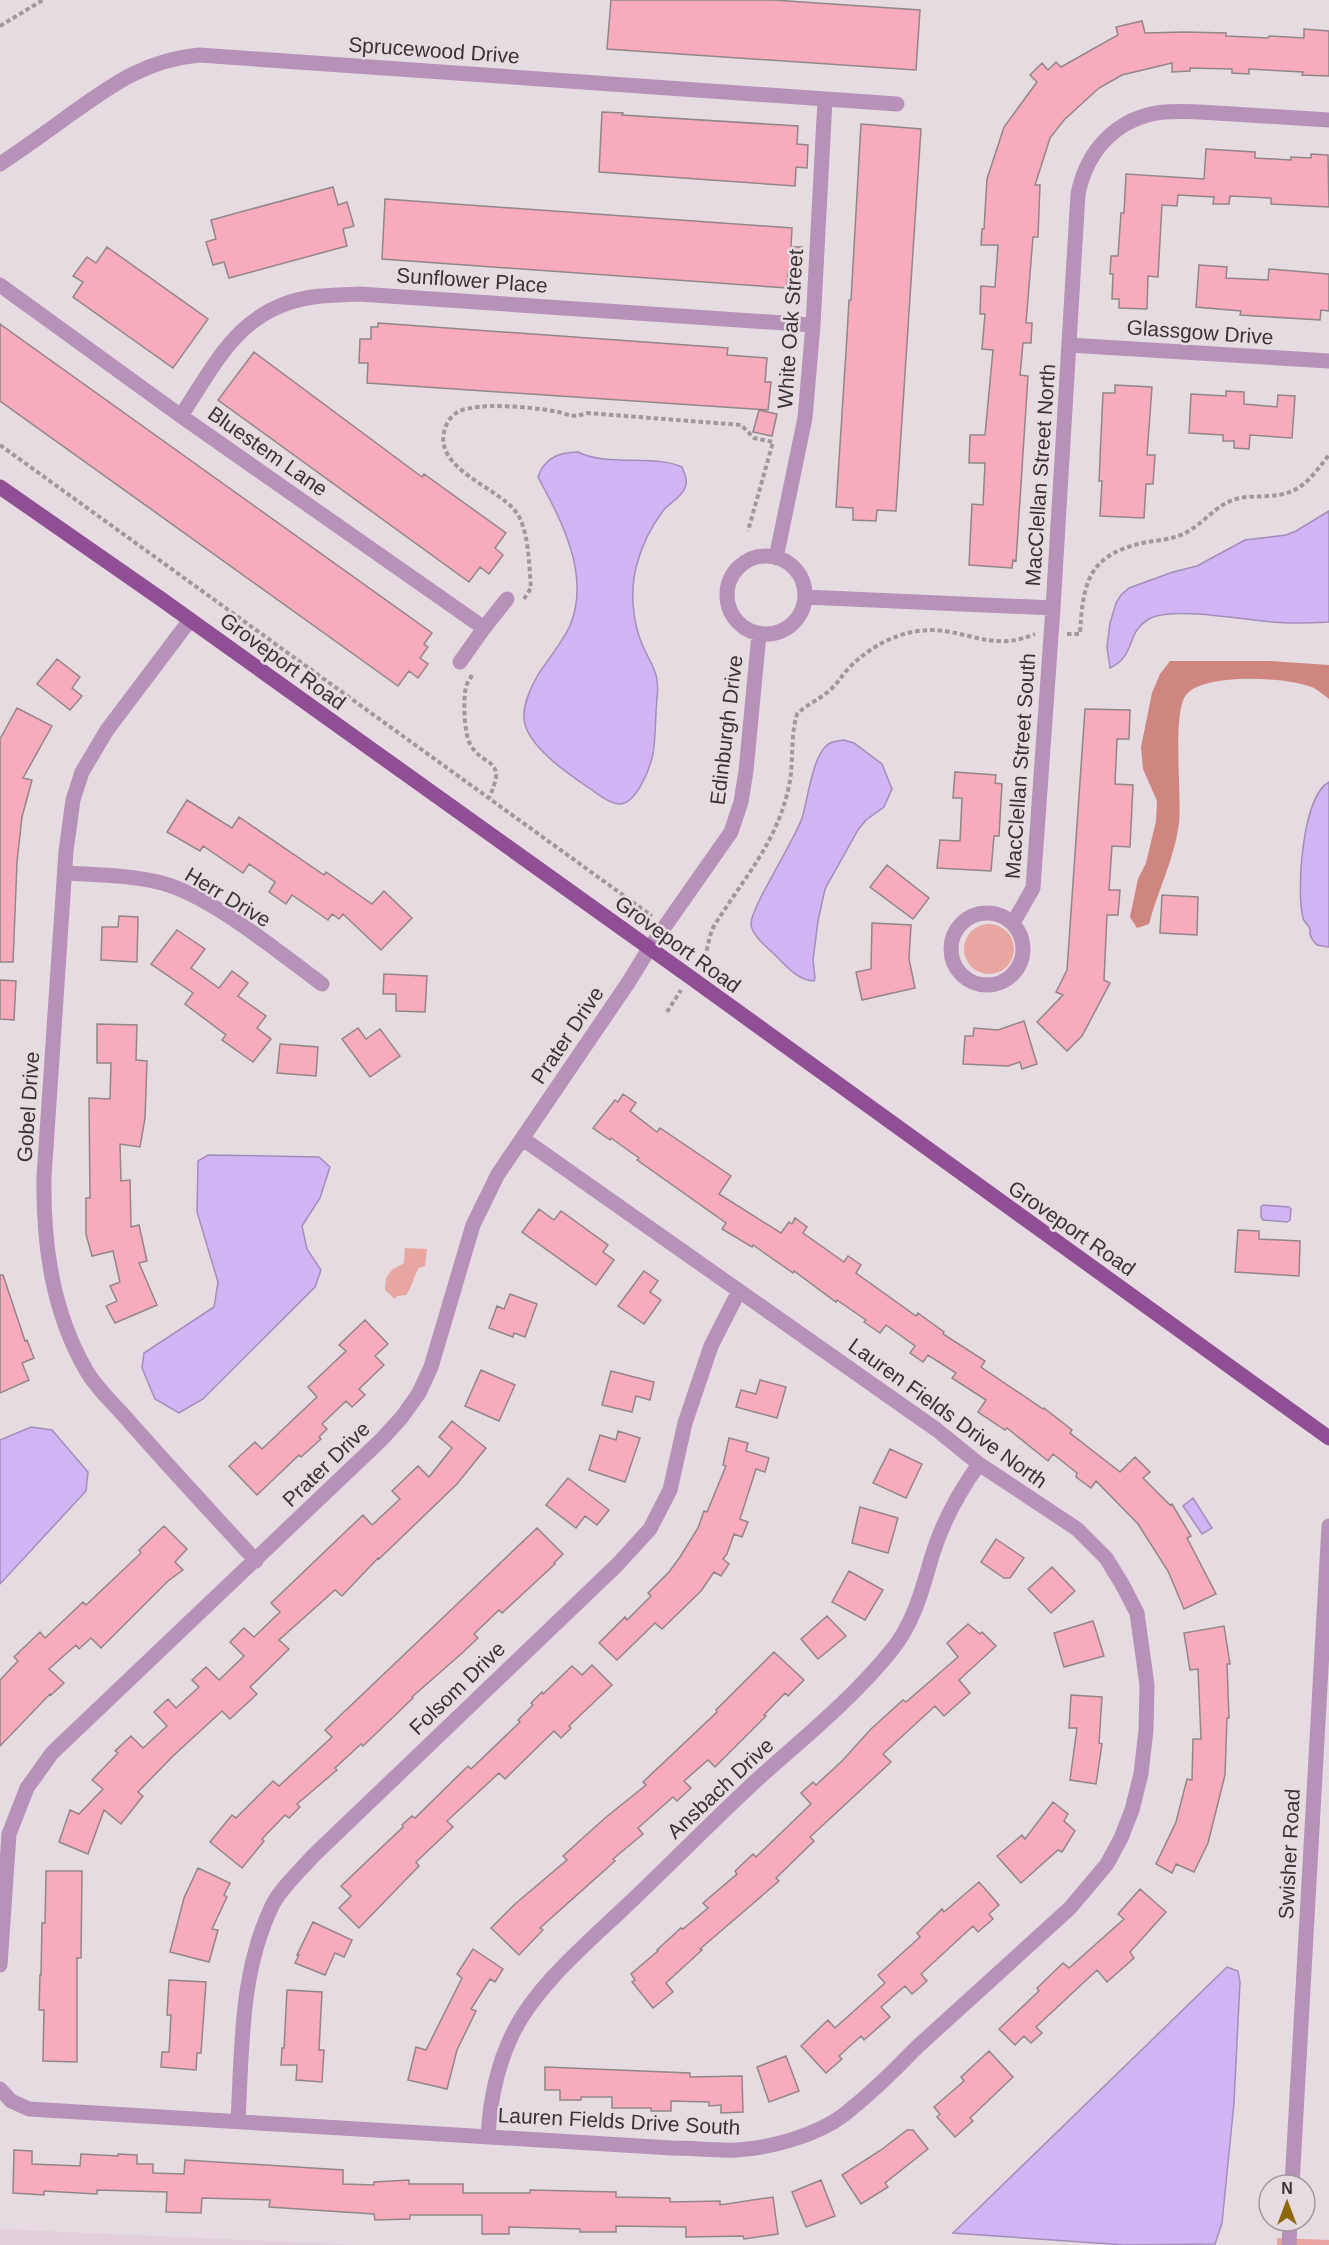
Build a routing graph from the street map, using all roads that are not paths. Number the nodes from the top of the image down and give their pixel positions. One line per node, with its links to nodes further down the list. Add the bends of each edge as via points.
1 (825, 100): 2 (street, Sprucewood Drive); 4 (street, Sprucewood Drive, via 199,55 175,57 120,80); 6 (street, White Oak Street)
2 (897, 104)
3 (1329, 120): 7 (street, MacClellan Street North, via 1162,112 1140,118 1108,136 1088,162 1078,194)
4 (0, 165)
5 (0, 285): 9 (street, Bluestem Lane)
6 (813, 325): 9 (street, Sunflower Place, via 359,294 311,297 270,309 242,329); 11 (street, White Oak Street, via 805,418)
7 (1069, 345): 8 (street, Glassgow Drive); 14 (street, MacClellan Street North)
8 (1329, 361)
9 (181, 416): 16 (street, Bluestem Lane)
10 (0, 487): 15 (main road, Groveport Road)
11 (776, 558): 12 (street, via 797,572); 17 (street, via 763,557 746,563 732,576 728,587 730,611 737,622)
12 (805, 597): 14 (street); 17 (street, via 795,621 772,634)
13 (513, 603): 16 (street)
14 (1053, 608): 20 (street, MacClellan Street South, via 1033,888)
15 (190, 621): 19 (street, Gobel Drive, via 107,730 82,772 73,800); 21 (main road, Groveport Road)
16 (484, 628): 18 (street)
17 (759, 634): 21 (street, Edinburgh Drive, via 746,771 731,832)
18 (460, 662)
19 (65, 873): 22 (street, Herr Drive, via 162,884 194,897); 28 (street, Gobel Drive, via 44,1177 52,1282 61,1317 86,1372)
20 (1013, 923): 20 (street, via 999,915 983,913 967,918 956,929 950,945 952,961 961,975 975,984 991,986 1012,975 1023,953 1022,937)
21 (649, 949): 23 (street, Prater Drive); 25 (main road, Groveport Road)
22 (322, 984)
23 (523, 1138): 24 (street, Lauren Fields Drive North); 28 (street, Prater Drive, via 498,1174 473,1225 441,1339 419,1393 382,1439)
24 (739, 1291): 26 (street, Lauren Fields Drive North, via 937,1430); 32 (street, Folsom Drive, via 711,1346 685,1423 670,1490 650,1528 617,1565 313,1856 273,1904 255,1951 245,1998)
25 (1329, 1438)
26 (979, 1464): 29 (street, Lauren Fields Drive North, via 1077,1529 1106,1558 1137,1613 1147,1685 1146,1730 1141,1774); 33 (street, Ansbach Drive, via 948,1515 932,1555 925,1587 905,1633 890,1653 564,1965 526,2012 512,2034 498,2074)
27 (1329, 1526): 34 (street, Swisher Road)
28 (256, 1561): 30 (street, Prater Drive, via 52,1753 27,1788 9,1834)
29 (1121, 1838): 33 (street, Lauren Fields Drive South, via 1107,1864 1070,1908 894,2071 844,2115 822,2127 782,2143 737,2150)
30 (0, 1965)
31 (0, 2089): 32 (street, Lauren Fields Drive South, via 11,2101 29,2109)
32 (238, 2121): 33 (street, Lauren Fields Drive South)
33 (488, 2136)
34 (1293, 2173)

